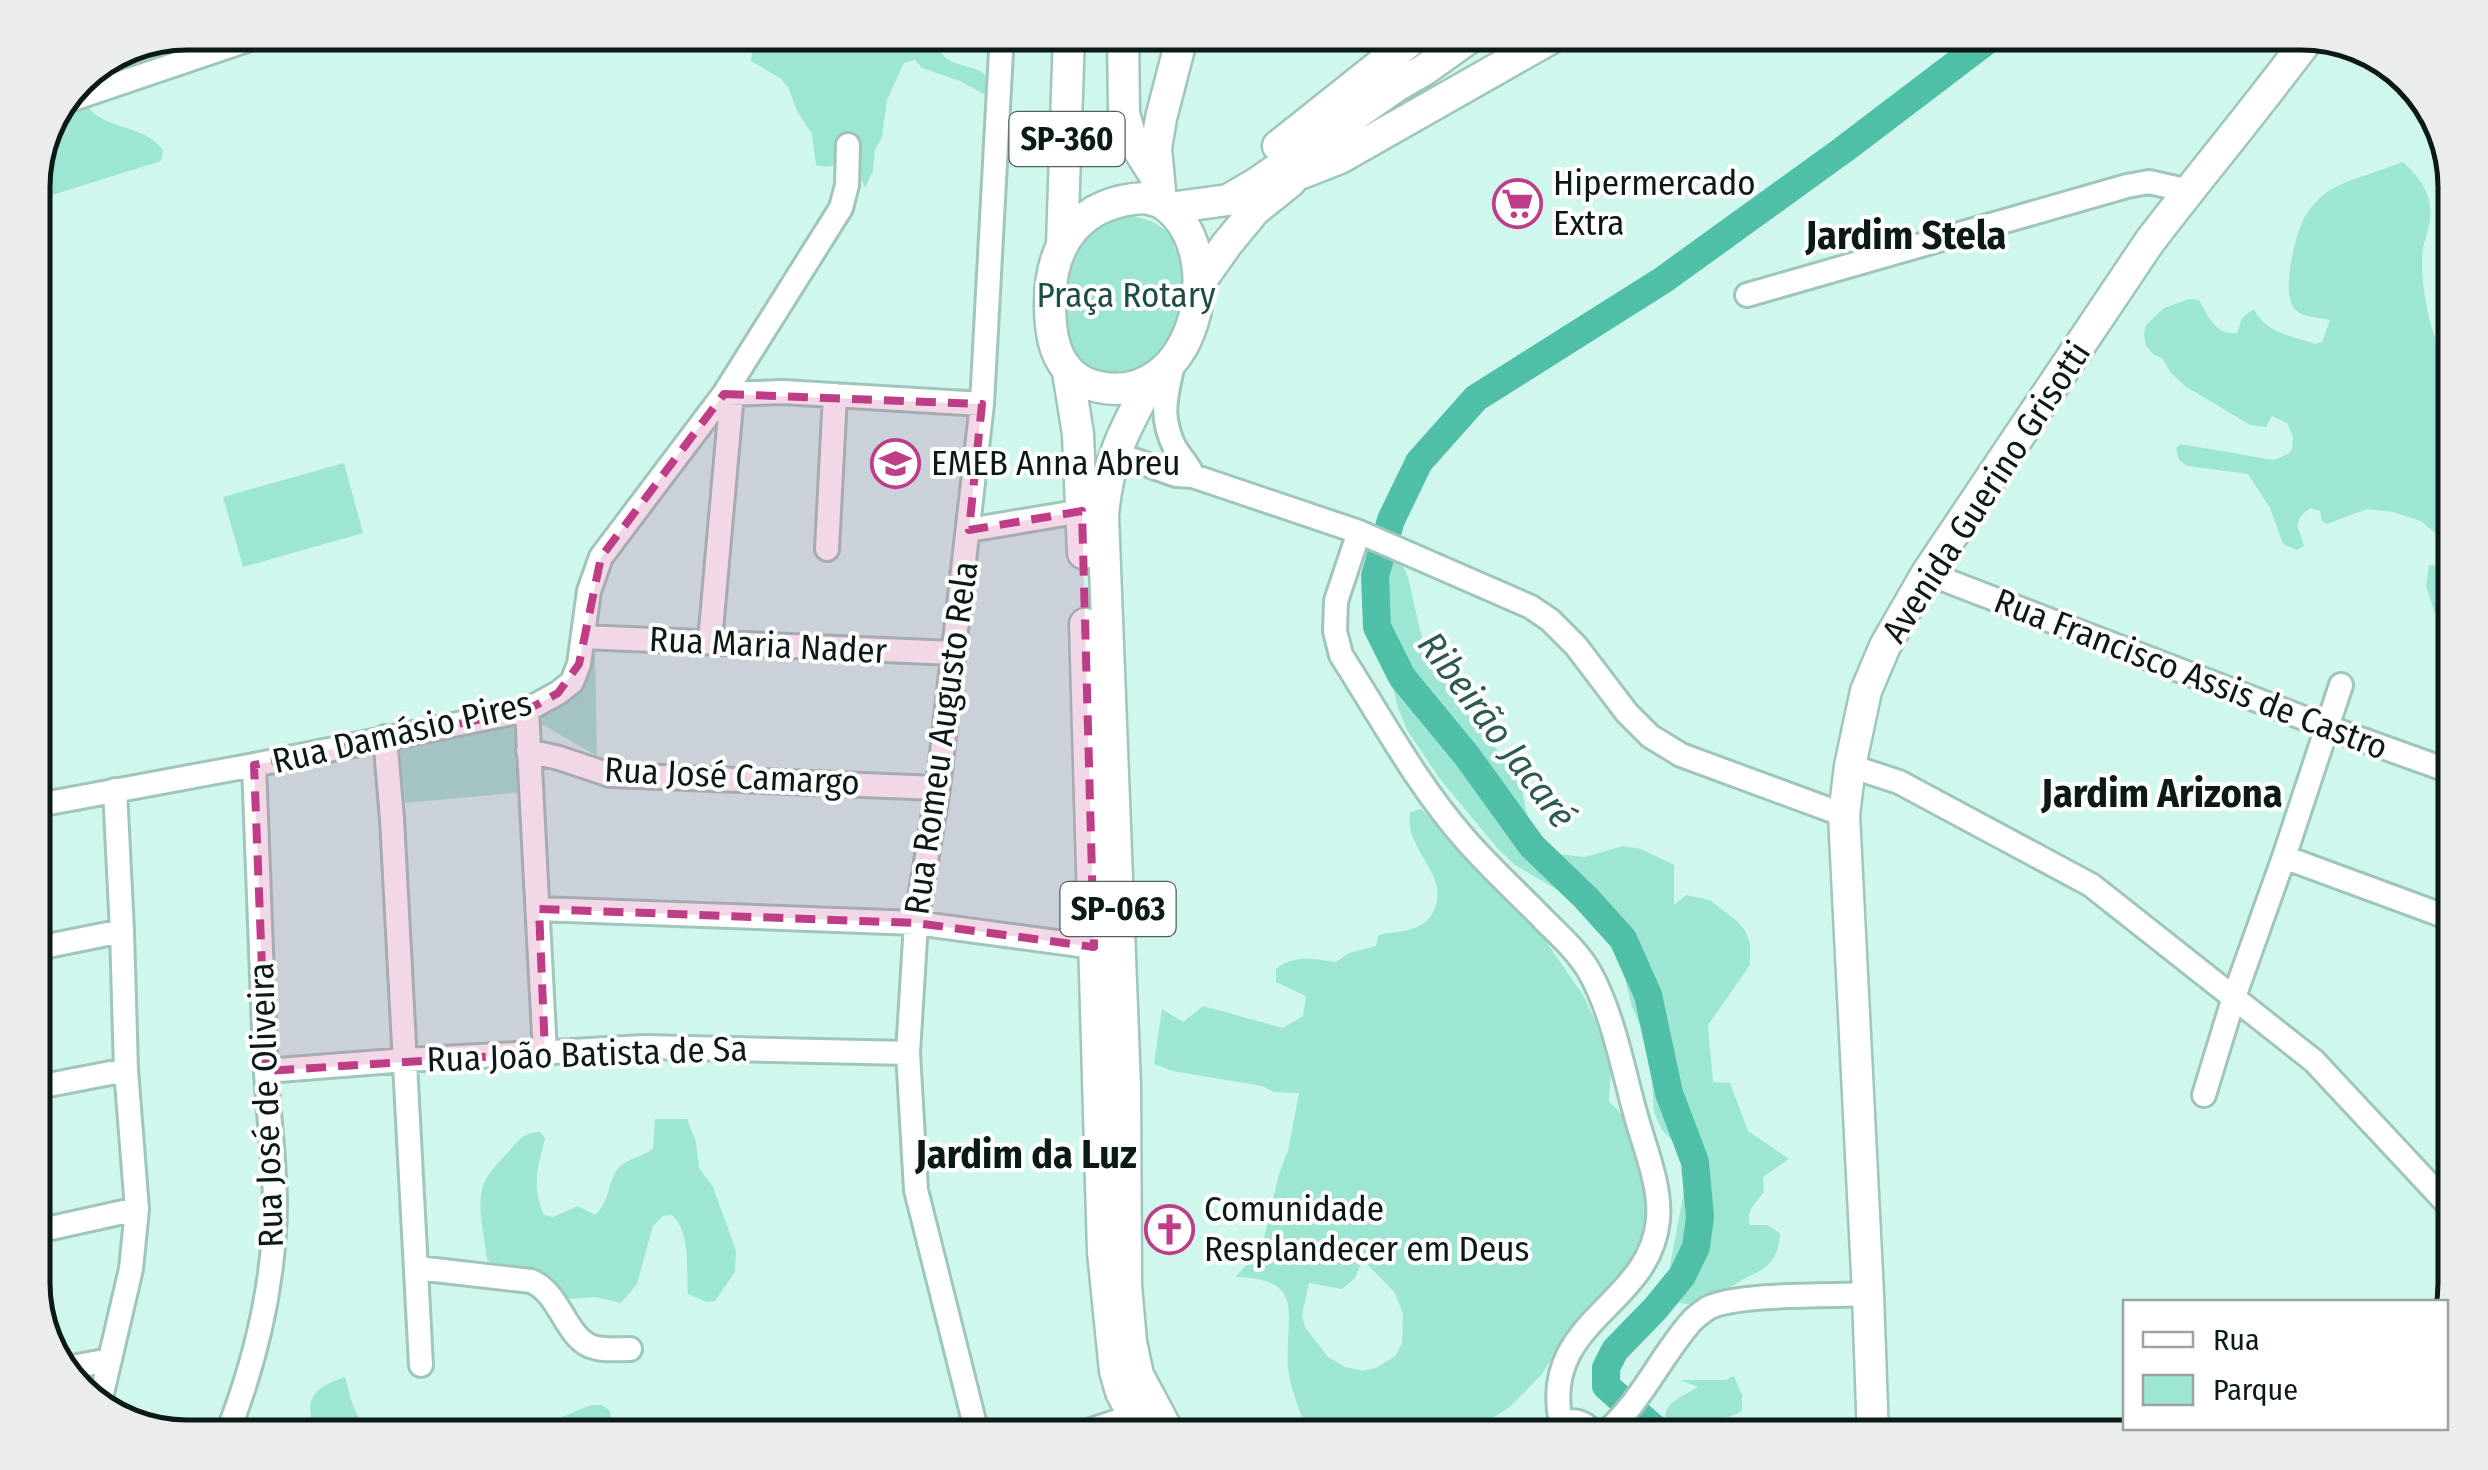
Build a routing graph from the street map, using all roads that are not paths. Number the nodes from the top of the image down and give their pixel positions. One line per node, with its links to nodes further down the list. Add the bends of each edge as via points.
1 (216, 50): 11 (street)
2 (1001, 50): 25 (street, Rua Romeu Augusto Rela)
3 (1068, 50): 17 (main road, SP-360)
4 (1123, 50): 15 (main road, via 1124,114)
5 (1179, 50): 15 (main road, SP-360, via 1156,148)
6 (1398, 50): 16 (main road)
7 (1451, 50): 10 (main road, SP-063)
8 (1529, 50): 13 (main road)
9 (2301, 50): 14 (main road, Avenida Guerino Grisotti)
10 (1424, 70): 13 (main road, SP-063); 16 (main road, SP-063, via 1257,183)
11 (86, 95)
12 (848, 146): 23 (street, Rua Damásio Pires, via 841,208)
13 (1302, 173): 18 (main road, SP-063, via 1255,210)
14 (2189, 190): 19 (street, via 2148,182 2127,186); 32 (main road, Avenida Guerino Grisotti)
15 (1162, 196): 16 (main road, SP-063); 17 (main road, SP-063, via 1111,202); 18 (main road, SP-063, via 1191,242)
16 (1204, 205)
17 (1062, 244): 21 (main road, SP-063, via 1050,320)
18 (1198, 285): 20 (main road, SP-063, via 1192,328)
19 (1747, 295)
20 (1174, 359): 22 (main road, SP-063); 27 (street, via 1166,431)
21 (1068, 372): 22 (main road, via 1109,389); 28 (main road, SP-063)
22 (1152, 381): 26 (main road, SP-063)
23 (728, 394): 24 (street); 33 (street, Rua Damásio Pires, via 601,557); 34 (street)
24 (835, 395): 25 (street); 31 (street)
25 (982, 404): 29 (street, Rua Romeu Augusto Rela)
26 (1114, 452): 27 (street); 76 (main road, SP-063, via 1103,516 1126,1086 1126,1285 1138,1374)
27 (1193, 476): 30 (street)
28 (1082, 511): 29 (street); 54 (main road, SP-063)
29 (969, 530): 35 (street, Rua Romeu Augusto Rela)
30 (1375, 540): 47 (street, via 1550,620 1627,714 1680,756); 77 (street, via 1336,600 1341,655 1432,796 1589,972 1652,1172 1656,1240 1640,1270 1575,1340 1564,1361)
31 (826, 550)
32 (1927, 573): 38 (street, Rua Francisco Assis de Castro); 42 (main road, Avenida Guerino Grisotti, via 1866,691)
33 (584, 637): 34 (street, Rua Maria Nader); 37 (street, Rua Damásio Pires, via 572,682)
34 (710, 641): 35 (street, Rua Maria Nader)
35 (953, 653): 44 (street, Rua Romeu Augusto Rela)
36 (2341, 685): 38 (street)
37 (526, 710): 39 (street, Rua Damásio Pires); 40 (street)
38 (2326, 727): 43 (street, Rua Francisco Assis de Castro); 48 (street)
39 (385, 738): 41 (street, Rua Damásio Pires); 58 (street)
40 (528, 751): 44 (street, Rua José Camargo, via 610,775); 49 (street)
41 (254, 765): 45 (street, Rua Damásio Pires); 60 (street, Rua José de Oliveira)
42 (1850, 766): 47 (main road, Avenida Guerino Grisotti); 55 (street, via 1900,782 2091,885)
43 (2438, 766)
44 (938, 788): 51 (street, Rua Romeu Augusto Rela)
45 (115, 790): 46 (street, Rua Damásio Pires); 52 (street)
46 (50, 803)
47 (1844, 815): 67 (main road, Avenida Guerino Grisotti)
48 (2284, 857): 50 (street); 55 (street)
49 (539, 910): 51 (street); 56 (street)
50 (2438, 913)
51 (916, 923): 54 (street); 57 (street, Rua Romeu Augusto Rela)
52 (122, 931): 53 (street); 59 (street)
53 (50, 946)
54 (1094, 947): 75 (main road, SP-063, via 1107,1304 1114,1370)
55 (2234, 997): 62 (street); 63 (street, via 2314,1060)
56 (545, 1053): 57 (street, Rua João Batista de Sa, via 644,1046); 58 (street, Rua João Batista de Sa)
57 (908, 1053): 74 (street, Rua Romeu Augusto Rela, via 916,1190)
58 (406, 1060): 60 (street, Rua João Batista de Sa); 66 (street)
59 (126, 1070): 61 (street); 64 (street)
60 (266, 1072): 73 (street, Rua José de Oliveira, via 274,1197 268,1293)
61 (50, 1085)
62 (2204, 1096)
63 (2438, 1193)
64 (137, 1209): 65 (street); 69 (street)
65 (50, 1228)
66 (416, 1268): 68 (street, via 532,1281 546,1290 581,1341); 71 (street)
67 (1868, 1294): 78 (street, via 1708,1308 1692,1320); 79 (main road, Avenida Guerino Grisotti)
68 (630, 1349)
69 (110, 1360): 70 (street); 72 (street)
70 (79, 1366)
71 (421, 1366)
72 (103, 1391)
73 (233, 1420)
74 (974, 1420)
75 (1135, 1420)
76 (1162, 1420)
77 (1554, 1420)
78 (1622, 1420)
79 (1872, 1420)

